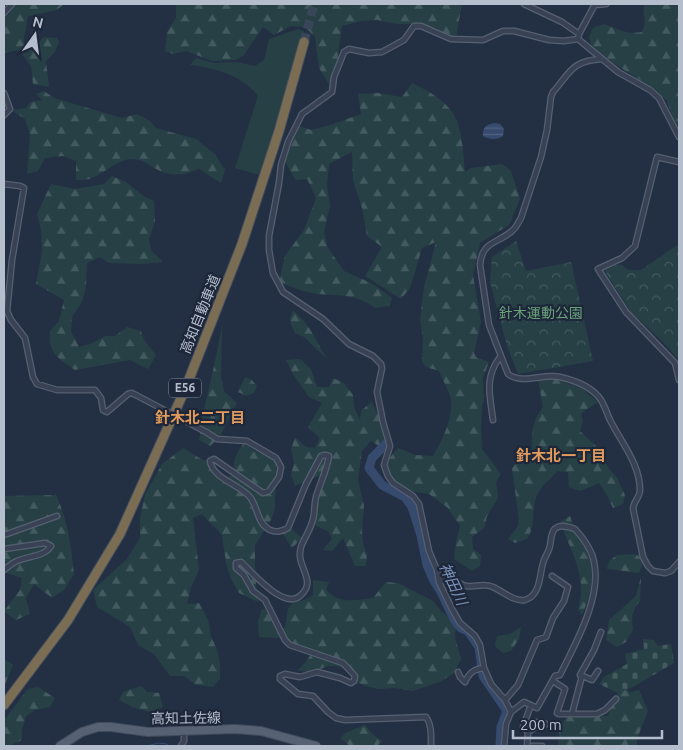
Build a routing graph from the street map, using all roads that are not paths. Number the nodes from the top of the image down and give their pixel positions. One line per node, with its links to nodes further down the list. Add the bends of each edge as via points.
1 (12, 4): 4 (street)
2 (524, 4): 5 (street, via 562,22)
3 (606, 4): 5 (street, via 595,4)
4 (4, 13)
5 (579, 37): 7 (street); 22 (street, via 549,40 503,31 483,40 451,39 414,26 404,40 382,52 349,49 344,52 334,77 332,92 308,108 298,121 281,165 269,236 274,272 283,292 323,319 349,344 373,356 381,364 377,392 390,446 384,465 393,483 419,504)
6 (304, 42): 31 (highway, 高知自動車道 / E56, via 242,244 186,387 120,534 68,620)
7 (602, 59): 10 (street, via 659,98); 13 (street, via 575,65 553,92 541,157 521,218 510,233 485,248 481,255 490,325)
8 (4, 93): 9 (street, via 10,109)
9 (4, 115)
10 (679, 137)
11 (679, 162): 14 (street, via 657,157 635,246 622,258 598,269 626,312 675,363)
12 (4, 184): 41 (street, bridge, via 24,188 7,311 25,338 37,384 57,390 96,390 103,410 107,412 132,393 217,438 247,441 276,458 281,467 279,477 269,491 263,493 214,458 210,461 220,475 250,497 264,525 278,532 288,528 321,456 329,456 320,480 313,520 301,546 299,558 307,581 302,595 289,600 267,587 241,562 236,563 236,568 253,591 265,600 290,645 342,663 354,676 351,683 317,672 300,677 285,674 280,676 280,680 298,694 313,696 336,718 426,717)
13 (500, 357): 15 (street, via 489,382); 19 (street, via 513,378 558,376 591,390 602,400 635,464 640,490 633,508 643,557 653,571 665,573)
14 (679, 380)
15 (493, 420)
16 (57, 516): 17 (street)
17 (4, 535)
18 (4, 549): 20 (street, via 45,543 51,546 48,551 16,561)
19 (679, 562)
20 (4, 570)
21 (552, 576): 30 (street, via 568,587 564,600 546,637 537,640 518,685)
22 (439, 582): 24 (street, via 460,623 480,645); 28 (street, via 450,576 462,585 492,586 516,599 525,600 534,594 538,586 555,529 559,526 575,529 594,561 594,586 585,626 560,675)
23 (601, 632): 27 (street)
24 (484, 668): 26 (street, via 469,673 465,682); 30 (street, via 491,684)
25 (598, 671): 27 (street, via 592,680)
26 (458, 672)
27 (582, 676): 34 (street)
28 (552, 681): 32 (street, via 538,708); 34 (street, via 565,689 557,712)
29 (616, 699): 34 (street, via 597,714)
30 (505, 700): 33 (street)
31 (4, 705)
32 (531, 705): 33 (street, via 524,702); 37 (street, via 523,727)
33 (511, 712): 42 (street)
34 (572, 714)
35 (546, 724): 37 (street, via 536,722)
36 (184, 731): 38 (main road, 高知土佐線, via 148,732 98,727 82,732); 39 (street); 40 (main road, 高知土佐線, via 261,731)
37 (528, 732): 43 (street)
38 (60, 746)
39 (181, 746)
40 (314, 746)
41 (431, 746)
42 (504, 746)
43 (527, 746)
44 (532, 746): 45 (street)
45 (542, 746)

